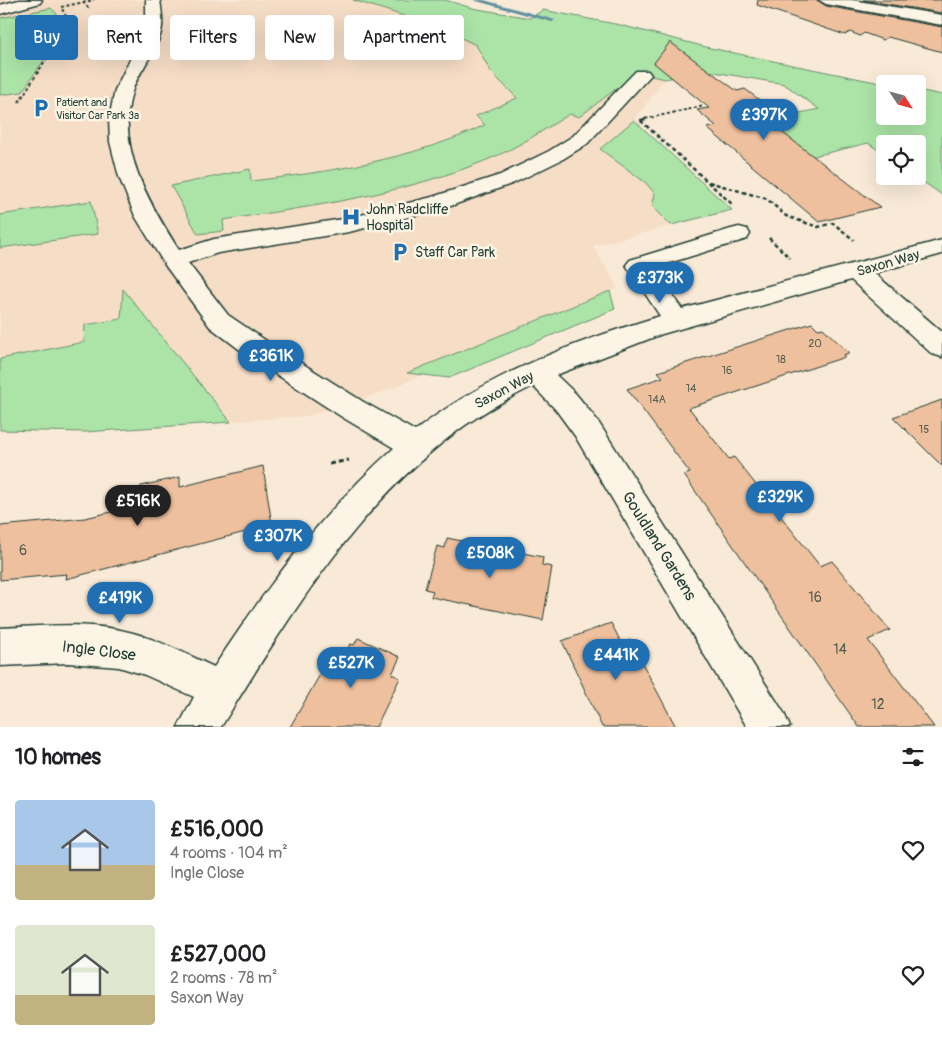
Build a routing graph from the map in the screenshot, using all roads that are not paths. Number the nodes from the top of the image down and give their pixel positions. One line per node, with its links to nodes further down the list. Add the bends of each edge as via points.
1 (35, 0): 4 (street)
2 (153, 0): 9 (street, via 154,27 124,90 118,119 120,142 132,189)
3 (827, 0): 5 (street)
4 (0, 10)
5 (942, 20)
6 (642, 76): 9 (street, via 580,140 507,179 440,202 349,225 214,246)
7 (739, 234): 11 (street, via 638,265)
8 (942, 247): 10 (street, Saxon Way)
9 (173, 260): 14 (street, via 219,321 352,409)
10 (857, 272): 11 (street, Saxon Way); 12 (street)
11 (676, 320): 13 (street, Saxon Way, via 607,342)
12 (942, 347)
13 (537, 372): 14 (street, Saxon Way, via 488,396); 18 (street, Gouldland Gardens, via 586,428)
14 (418, 447): 16 (street, Saxon Way, via 360,500 326,539)
15 (0, 647): 16 (street, Ingle Close, via 46,645 133,652)
16 (222, 690): 17 (street, Saxon Way)
17 (198, 727)
18 (770, 727)

